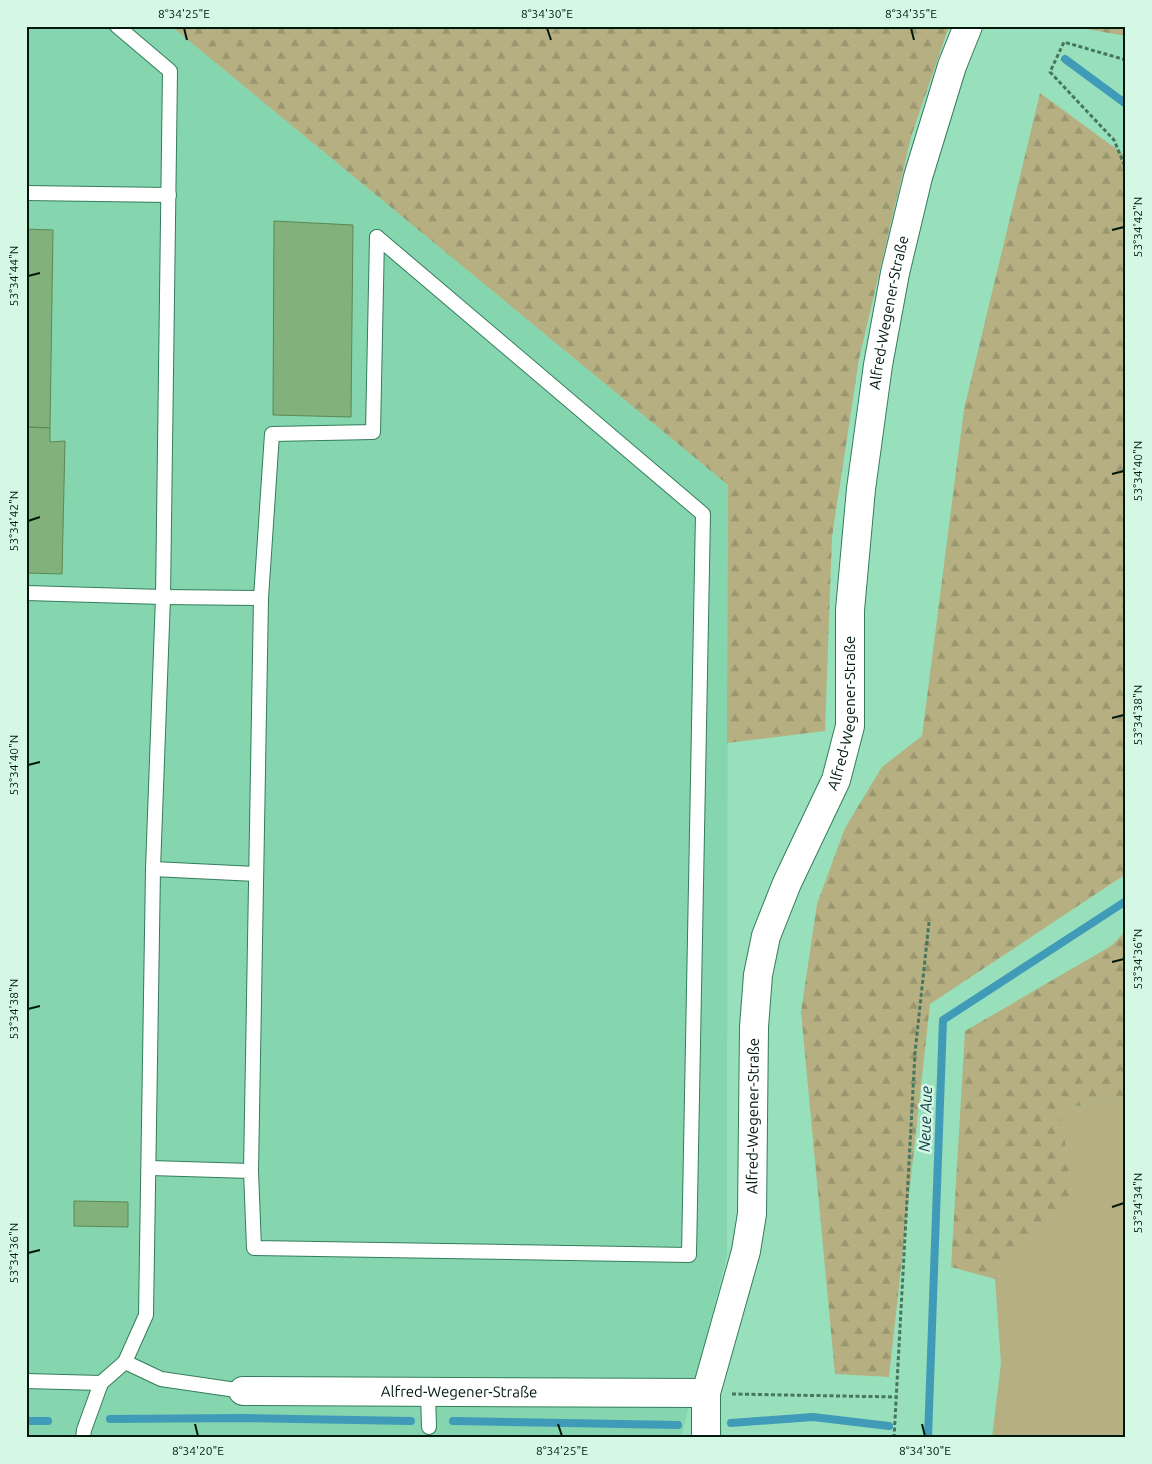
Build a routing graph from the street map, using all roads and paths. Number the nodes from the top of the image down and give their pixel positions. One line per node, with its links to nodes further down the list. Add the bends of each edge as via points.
1 (117, 26): 6 (lane, via 170,71)
2 (968, 26): 22 (street, Alfred-Wegener-Straße, via 952,66 918,177 895,273 878,365 861,489 850,610 850,726 836,780 787,883 766,936 758,975 754,1027 752,1214 746,1251)
3 (1126, 60): 4 (path, via 1064,42 1050,72 1114,140)
4 (1126, 169)
5 (26, 193): 6 (lane)
6 (169, 195): 9 (lane)
7 (26, 593): 9 (lane)
8 (1126, 596): 11 (path)
9 (163, 597): 10 (lane); 12 (lane)
10 (261, 598): 13 (lane); 16 (lane, via 272,434 372,432 377,237 703,514 689,1255 254,1248)
11 (1124, 608)
12 (153, 869): 13 (lane); 15 (lane)
13 (256, 874): 16 (lane)
14 (929, 922): 23 (path, via 915,1053)
15 (150, 1168): 16 (lane); 17 (lane, via 146,1315)
16 (251, 1171)
17 (125, 1362): 19 (lane); 20 (lane, via 161,1379)
18 (26, 1381): 19 (lane)
19 (102, 1383): 25 (lane)
20 (243, 1391): 21 (street, Alfred-Wegener-Straße)
21 (428, 1393): 22 (street, Alfred-Wegener-Straße); 24 (lane)
22 (706, 1394): 23 (path); 26 (street, Alfred-Wegener-Straße)
23 (896, 1397): 27 (path)
24 (429, 1427)
25 (83, 1438)
26 (706, 1438)
27 (894, 1438)

